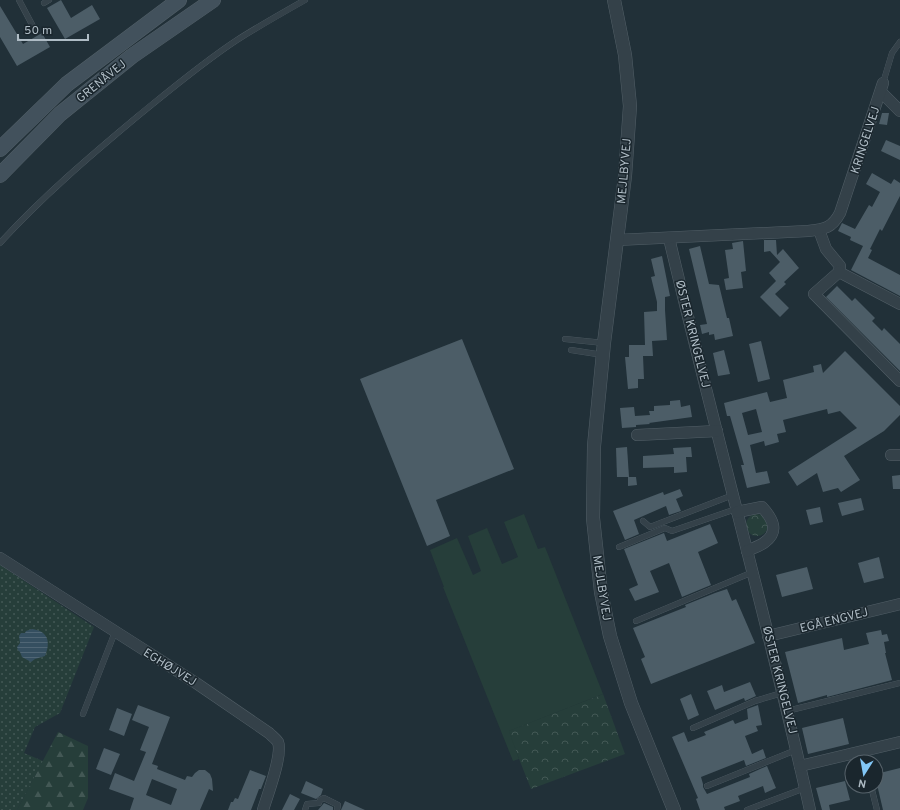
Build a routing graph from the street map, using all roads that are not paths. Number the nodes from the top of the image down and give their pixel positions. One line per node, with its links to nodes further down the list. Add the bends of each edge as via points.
1 (19, 0): 8 (lane)
2 (49, 0): 7 (lane)
3 (179, 0): 12 (main road, GRENÅVEJ, via 67,84)
4 (213, 0): 13 (main road, GRENÅVEJ, via 132,56 60,114)
5 (305, 0): 17 (lane, via 236,41 188,76 68,176)
6 (614, 0): 16 (street, MEJLBYVEJ, via 625,55 630,106)
7 (44, 3)
8 (36, 32)
9 (900, 42): 10 (lane, KRINGELVEJ, via 892,53)
10 (882, 88): 11 (street); 14 (street, KRINGELVEJ, via 840,213 832,225)
11 (900, 110)
12 (0, 149)
13 (0, 175)
14 (819, 230): 15 (street, KRINGELVEJ); 18 (street, via 826,249 840,266)
15 (669, 238): 16 (street, KRINGELVEJ); 24 (street, ØSTER KRINGELVEJ)
16 (617, 240): 21 (street, MEJLBYVEJ)
17 (0, 243)
18 (839, 272): 19 (street); 23 (street, via 814,294)
19 (900, 304)
20 (565, 339): 21 (lane)
21 (603, 349): 22 (lane); 53 (street, MEJLBYVEJ, via 594,446 593,518 601,592 610,636 631,703)
22 (571, 350)
23 (900, 381)
24 (717, 431): 25 (street); 26 (street, ØSTER KRINGELVEJ)
25 (637, 435)
26 (733, 495): 27 (street, ØSTER KRINGELVEJ); 28 (lane, via 650,527)
27 (737, 510): 29 (lane, via 672,531 665,528); 30 (street, ØSTER KRINGELVEJ); 30 (street, via 762,507 772,518 771,535 765,542)
28 (643, 521)
29 (619, 547)
30 (747, 551): 32 (street, ØSTER KRINGELVEJ)
31 (0, 558): 35 (street, EGHØJVEJ)
32 (753, 572): 34 (lane); 36 (street, ØSTER KRINGELVEJ)
33 (900, 604): 36 (street, EGÅ ENGVEJ)
34 (636, 621)
35 (115, 632): 40 (lane); 50 (street, EGHØJVEJ, via 253,721 278,742 279,752 273,780)
36 (768, 636): 38 (street, ØSTER KRINGELVEJ)
37 (900, 684): 39 (lane)
38 (782, 692): 39 (street, ØSTER KRINGELVEJ); 41 (lane)
39 (787, 711): 43 (street, ØSTER KRINGELVEJ)
40 (83, 714)
41 (693, 728)
42 (900, 742): 44 (street)
43 (796, 750): 46 (street, ØSTER KRINGELVEJ); 47 (lane)
44 (863, 751): 45 (lane); 46 (street)
45 (864, 754)
46 (800, 766): 48 (street, ØSTER KRINGELVEJ)
47 (707, 786)
48 (805, 788): 54 (lane); 55 (street, ØSTER KRINGELVEJ)
49 (873, 794): 56 (lane)
50 (262, 810)
51 (305, 810): 52 (lane, via 307,804 319,803 324,798 338,805)
52 (337, 810)
53 (674, 810)
54 (747, 810)
55 (810, 810)
56 (877, 810)

